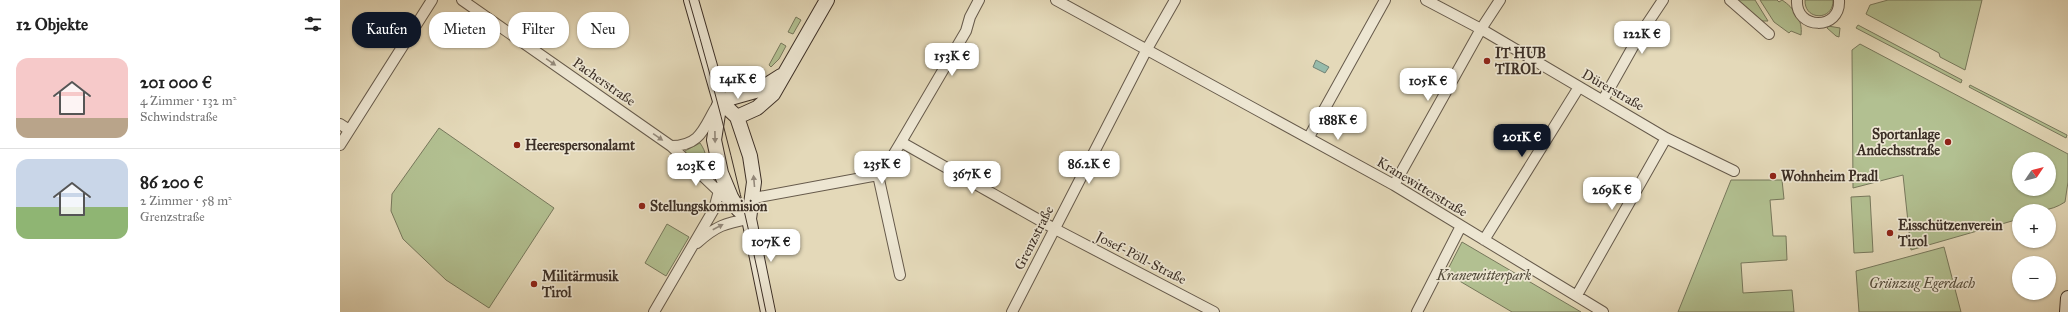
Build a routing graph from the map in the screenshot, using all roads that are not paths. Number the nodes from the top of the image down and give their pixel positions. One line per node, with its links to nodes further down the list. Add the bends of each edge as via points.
1 (432, 0): 24 (street)
2 (462, 0): 29 (street, Pacherstraße, one-way to 29)
3 (691, 0): 21 (street)
4 (827, 0): 18 (street)
5 (979, 0): 27 (street, via 966,31)
6 (1056, 0): 17 (street, Kranewitterstraße)
7 (1175, 0): 17 (street, Grenzstraße)
8 (1385, 0): 25 (street)
9 (1500, 0): 15 (street)
10 (1663, 0): 20 (street)
11 (1730, 0): 16 (street)
12 (1798, 0): 13 (street, via 1801,16 1820,24 1833,18)
13 (1839, 0)
14 (1428, 1): 15 (street, Dürerstraße)
15 (1481, 29): 19 (street, Dürerstraße); 33 (street)
16 (1769, 34)
17 (1147, 49): 25 (street, Kranewitterstraße); 39 (street, Grenzstraße)
18 (786, 72): 21 (street, via 759,90); 22 (street, via 769,98 757,108)
19 (1579, 87): 20 (street, Dürerstraße); 40 (street)
20 (1603, 100): 26 (street, Dürerstraße)
21 (720, 101): 22 (street); 29 (street, via 694,141); 31 (street, one-way to 31, via 714,140)
22 (737, 117): 35 (street, one-way to 22, via 750,156)
23 (340, 124): 24 (street)
24 (349, 130): 28 (street)
25 (1309, 138): 33 (street, Kranewitterstraße)
26 (1666, 138): 30 (street, Dürerstraße); 43 (street)
27 (901, 142): 32 (street); 39 (street, Josef-Pöll-Straße)
28 (340, 145)
29 (671, 146): 34 (street, Pacherstraße)
30 (1734, 171)
31 (721, 173): 34 (street); 36 (street, via 726,189)
32 (878, 175): 35 (street); 42 (street)
33 (1394, 185): 38 (street, Kranewitterstraße)
34 (719, 193): 36 (street, Pacherstraße); 41 (street, via 714,209)
35 (754, 198): 37 (street)
36 (738, 209): 37 (street)
37 (749, 219): 41 (street, one-way to 37, via 717,227 728,222); 47 (street)
38 (1461, 226): 40 (street, Kranewitterstraße); 50 (street)
39 (1055, 229): 48 (street, Grenzstraße); 49 (street, Josef-Pöll-Straße)
40 (1484, 240): 43 (street, Kranewitterstraße)
41 (693, 247): 46 (street)
42 (900, 275)
43 (1577, 295): 45 (street, Kranewitterstraße)
44 (2068, 298): 51 (street)
45 (1596, 310)
46 (654, 312)
47 (768, 312)
48 (1012, 312)
49 (1214, 312)
50 (1417, 312)
51 (2067, 312)

